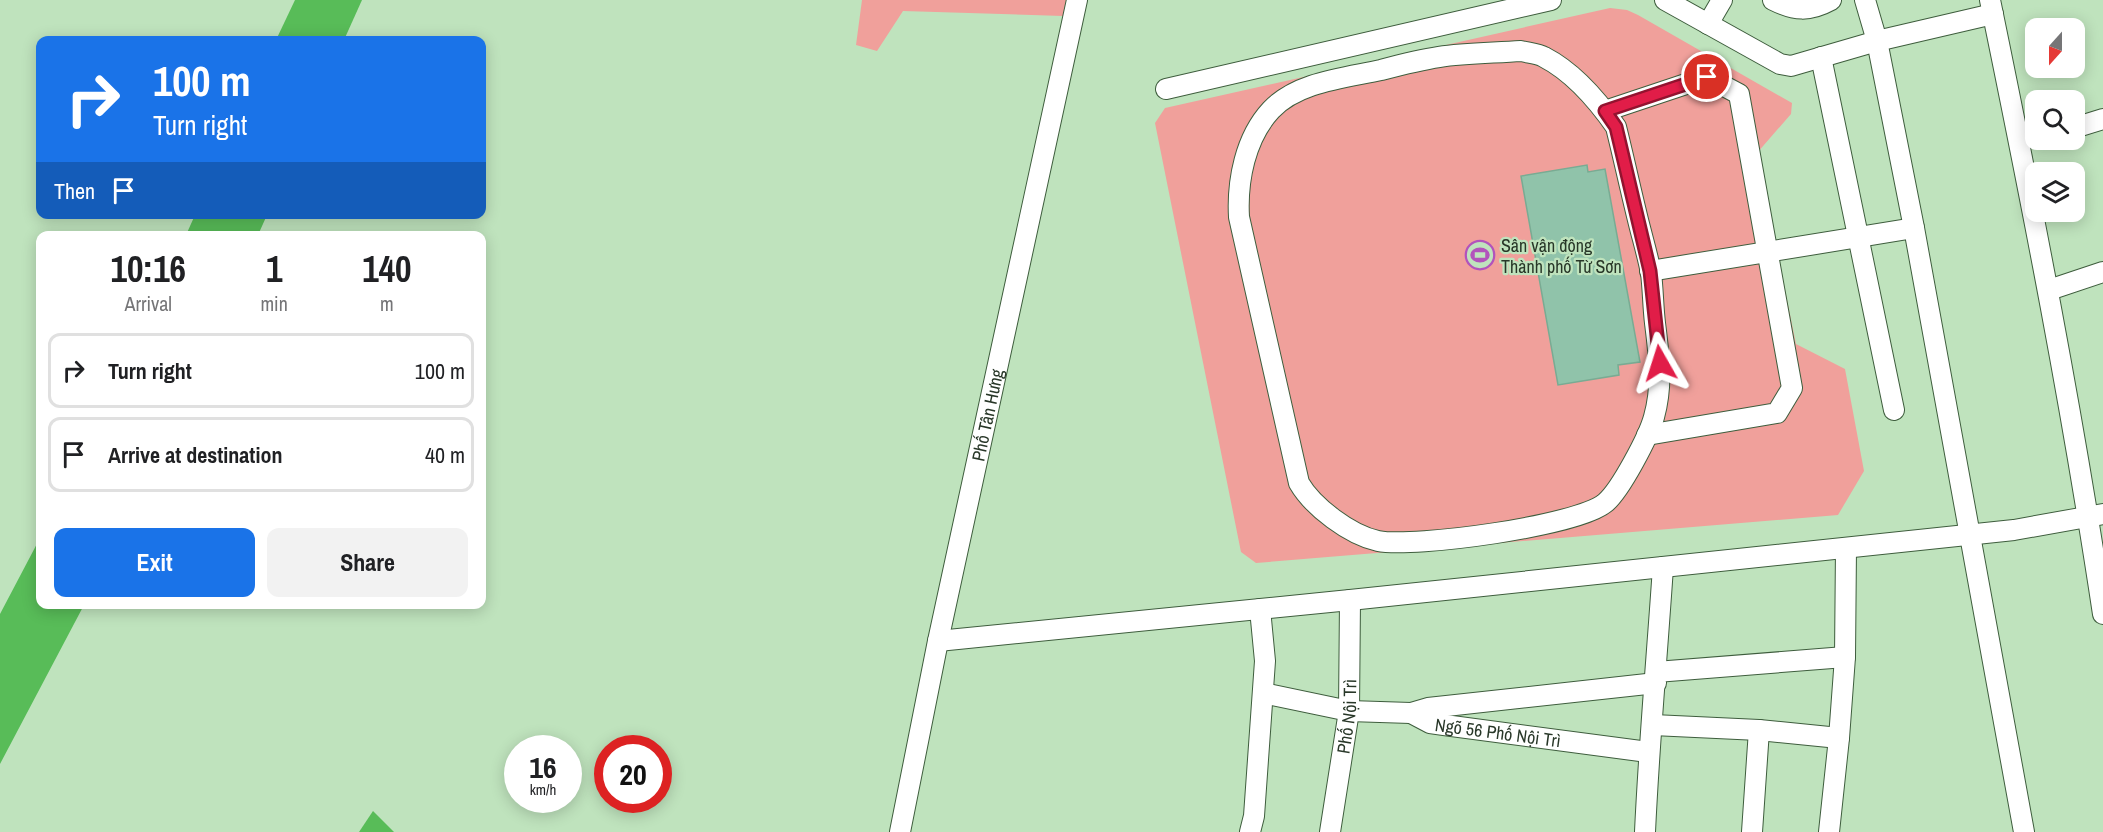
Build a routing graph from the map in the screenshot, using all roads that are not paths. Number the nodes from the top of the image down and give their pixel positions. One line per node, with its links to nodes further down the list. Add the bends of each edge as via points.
1 (1077, 0): 31 (street, Phố Tân Hưng)
2 (1551, 0): 12 (street)
3 (1665, 0): 9 (street)
4 (1722, 0): 9 (street)
5 (1773, 0): 6 (street, via 1805,9)
6 (1831, 0)
7 (1865, 0): 10 (street)
8 (1992, 7): 10 (street); 21 (street)
9 (1708, 24): 11 (street, via 1780,64 1791,66)
10 (1877, 41): 11 (street); 16 (street)
11 (1821, 57): 17 (street)
12 (1166, 89)
13 (1605, 111): 18 (street, via 1707,77 1738,94); 19 (street, via 1616,127); 23 (street, via 1562,69 1542,56 1521,51 1440,57 1319,83 1291,95 1261,122 1242,170 1239,218 1299,483 1314,504 1345,525 1378,541 1414,542 1480,535 1576,517 1605,503)
14 (2103, 119): 15 (street)
15 (2085, 125)
16 (1914, 228): 17 (street); 25 (street)
17 (1858, 237): 18 (street); 22 (street)
18 (1767, 252): 19 (street); 23 (street, via 1792,388 1777,413)
19 (1650, 271): 23 (street, via 1661,376)
20 (2103, 272): 21 (street)
21 (2049, 290): 24 (street)
22 (1894, 410)
23 (1647, 435)
24 (2096, 515): 25 (street); 30 (street)
25 (1970, 534): 26 (street); 47 (street)
26 (1846, 548): 27 (street); 32 (street)
27 (1663, 567): 28 (street); 33 (street)
28 (1350, 600): 29 (street); 35 (street, Phố Nội Trì)
29 (1260, 609): 31 (street); 34 (street, via 1265,661)
30 (2103, 614)
31 (938, 641): 41 (street, Phố Tân Hưng)
32 (1845, 657): 33 (street); 39 (street)
33 (1656, 677): 36 (street); 37 (street)
34 (1263, 693): 35 (street, Ngõ 56 Phố Nội Trì); 42 (street)
35 (1349, 711): 36 (street, Ngõ 56 Phố Nội Trì); 43 (street, Phố Nội Trì)
36 (1411, 713): 40 (street, Ngõ 56 Phố Nội Trì, via 1430,723)
37 (1653, 725): 38 (street); 40 (street)
38 (1759, 730): 39 (street); 45 (street)
39 (1839, 738): 46 (street)
40 (1648, 752): 44 (street)
41 (900, 832)
42 (1250, 832)
43 (1330, 832)
44 (1645, 832)
45 (1752, 832)
46 (1829, 832)
47 (2024, 832)

